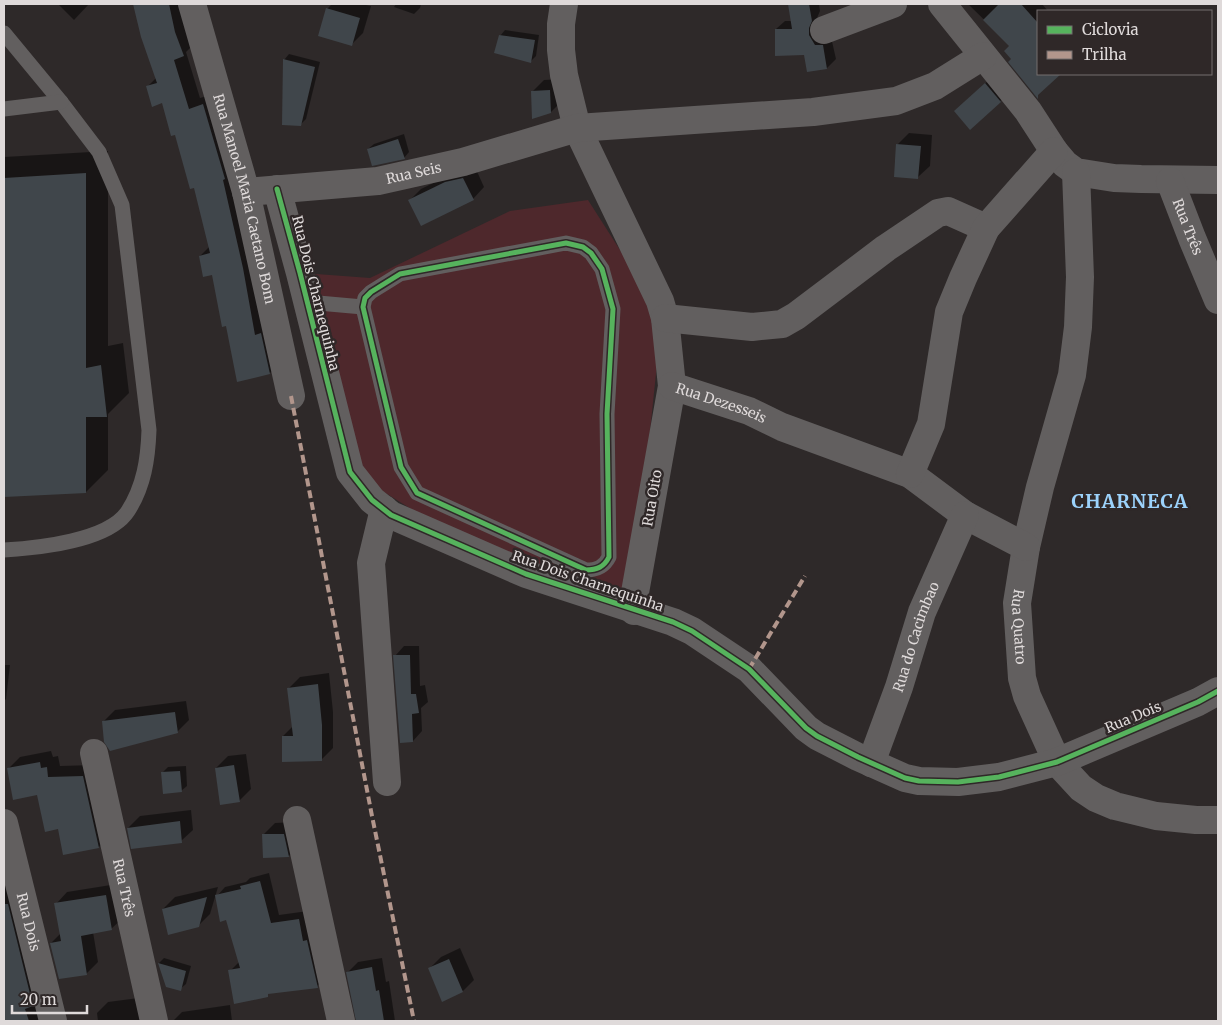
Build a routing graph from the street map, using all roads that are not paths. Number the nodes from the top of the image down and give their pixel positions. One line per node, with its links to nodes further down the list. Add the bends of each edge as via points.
1 (192, 4): 16 (street, Rua Manoel Maria Caetano Bom)
2 (564, 4): 10 (street, Rua Dezesseis, via 561,50)
3 (893, 4): 5 (street)
4 (942, 4): 7 (street)
5 (824, 30)
6 (4, 33): 8 (lane)
7 (983, 56): 10 (street, Rua Seis, via 935,86 896,101 813,112); 11 (street, via 1028,111)
8 (61, 102): 9 (lane); 28 (lane, via 99,152 122,205 149,430 148,449 143,481 128,512 116,523 85,538)
9 (4, 109)
10 (577, 128): 15 (street, Rua Seis, via 463,162 378,181); 21 (street, Rua Dezesseis, via 660,301)
11 (1054, 151): 12 (street); 17 (street)
12 (1076, 172): 14 (street); 27 (street, Rua Quatro, via 1080,277 1072,375)
13 (1218, 180): 14 (street)
14 (1170, 181): 18 (street, Rua Três)
15 (277, 189): 16 (street, Rua Seis); 19 (street, Rua Dois Charnequinha)
16 (246, 192): 23 (street, Rua Manoel Maria Caetano Bom)
17 (986, 228): 21 (street, via 948,210 938,213 782,324 752,327); 24 (street, via 949,312 930,424)
18 (1218, 300)
19 (307, 302): 20 (lane); 25 (street, Rua Dois Charnequinha, via 350,472 372,500)
20 (363, 307): 20 (lane, via 371,292 400,274 566,243 583,247 591,253 602,269 613,309 607,414 609,557 606,563 600,568 586,570 417,493 400,467)
21 (665, 318): 22 (street, Rua Dezesseis)
22 (672, 386): 24 (street, Rua Dezesseis, via 750,411 782,427); 29 (street, Rua Oito)
23 (290, 396)
24 (910, 474): 26 (street, Rua Dezesseis)
25 (384, 509): 29 (street, Rua Dois Charnequinha, via 399,519 526,574); 34 (street, via 371,563 371,582)
26 (965, 514): 27 (street, Rua Dezesseis); 33 (street, Rua do Cacimbao, via 922,612)
27 (1026, 547): 32 (street, Rua Quatro, via 1018,603 1022,678)
28 (4, 550)
29 (634, 611): 33 (street, Rua Dois Charnequinha, via 692,631 749,669 806,728)
30 (1218, 691): 32 (street, Rua Dois)
31 (94, 753): 39 (street, Rua Três)
32 (1056, 762): 33 (street, Rua Dois Charnequinha, via 999,777 936,782 906,778); 36 (street, via 1081,788 1115,806 1156,816)
33 (871, 763)
34 (387, 782)
35 (297, 820): 40 (street)
36 (1218, 820)
37 (4, 824): 38 (street, Rua Dois)
38 (53, 1021)
39 (154, 1021)
40 (341, 1021)

